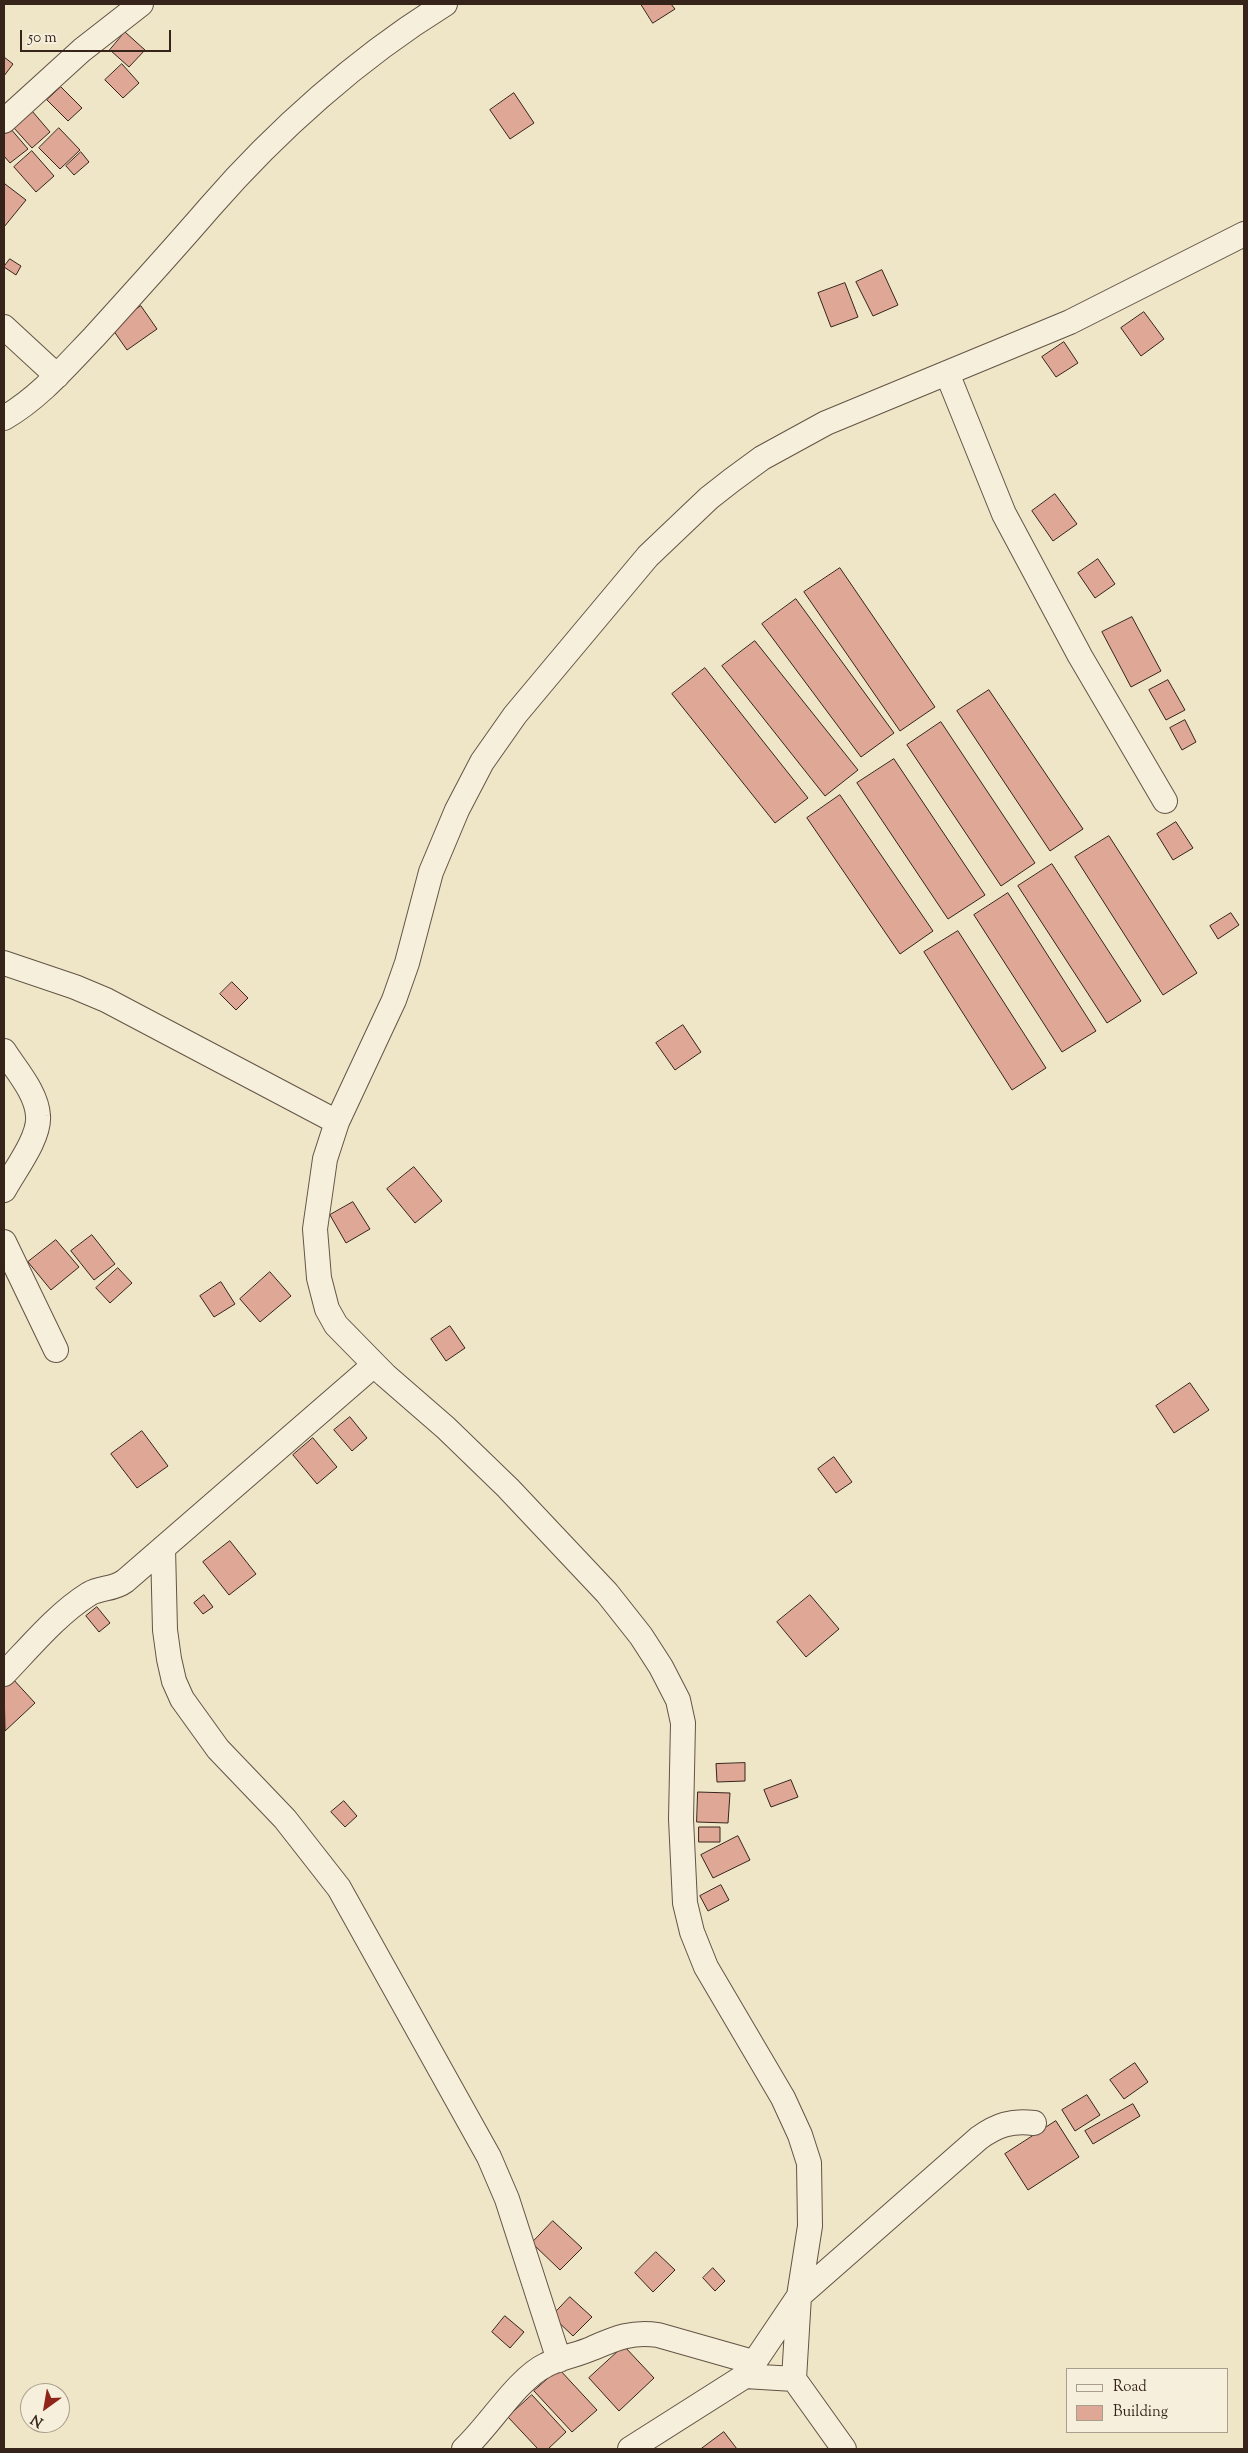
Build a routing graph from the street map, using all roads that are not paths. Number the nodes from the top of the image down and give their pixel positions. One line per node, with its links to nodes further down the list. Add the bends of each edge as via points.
1 (141, 4): 3 (street, via 82,50)
2 (444, 4): 7 (street, via 373,53 294,120 211,205 154,273)
3 (4, 121)
4 (1244, 234): 6 (street, via 1070,322)
5 (4, 326): 7 (street)
6 (947, 373): 9 (street, via 1015,537); 12 (street, via 794,439 709,498 648,556 515,714 482,762 457,810 430,872 394,1000)
7 (57, 376): 8 (street)
8 (4, 418)
9 (1165, 801)
10 (4, 963): 12 (street, via 106,1000)
11 (4, 1051): 13 (street, via 29,1090 39,1118 28,1149)
12 (337, 1122): 16 (street, via 325,1159 319,1193 315,1229 319,1278 327,1309 336,1325)
13 (4, 1190)
14 (4, 1242): 15 (street)
15 (56, 1350)
16 (374, 1365): 17 (street); 20 (street, via 508,1488 607,1593 646,1644 678,1700 683,1723 682,1865 685,1903 692,1932 706,1967 782,2098 809,2163 810,2226)
17 (163, 1548): 18 (street, via 120,1585 96,1590 68,1609); 21 (street, via 165,1630 168,1659 177,1687 218,1749 285,1819 339,1888 489,2157 507,2199)
18 (4, 1674)
19 (1034, 2123): 20 (street, via 1009,2122 994,2127 979,2138)
20 (799, 2296): 22 (street); 23 (street)
21 (559, 2360): 22 (street, via 622,2335 646,2333); 24 (street, via 528,2378)
22 (749, 2369): 23 (street); 25 (street)
23 (794, 2379): 26 (street)
24 (464, 2449)
25 (630, 2449)
26 (844, 2449)

